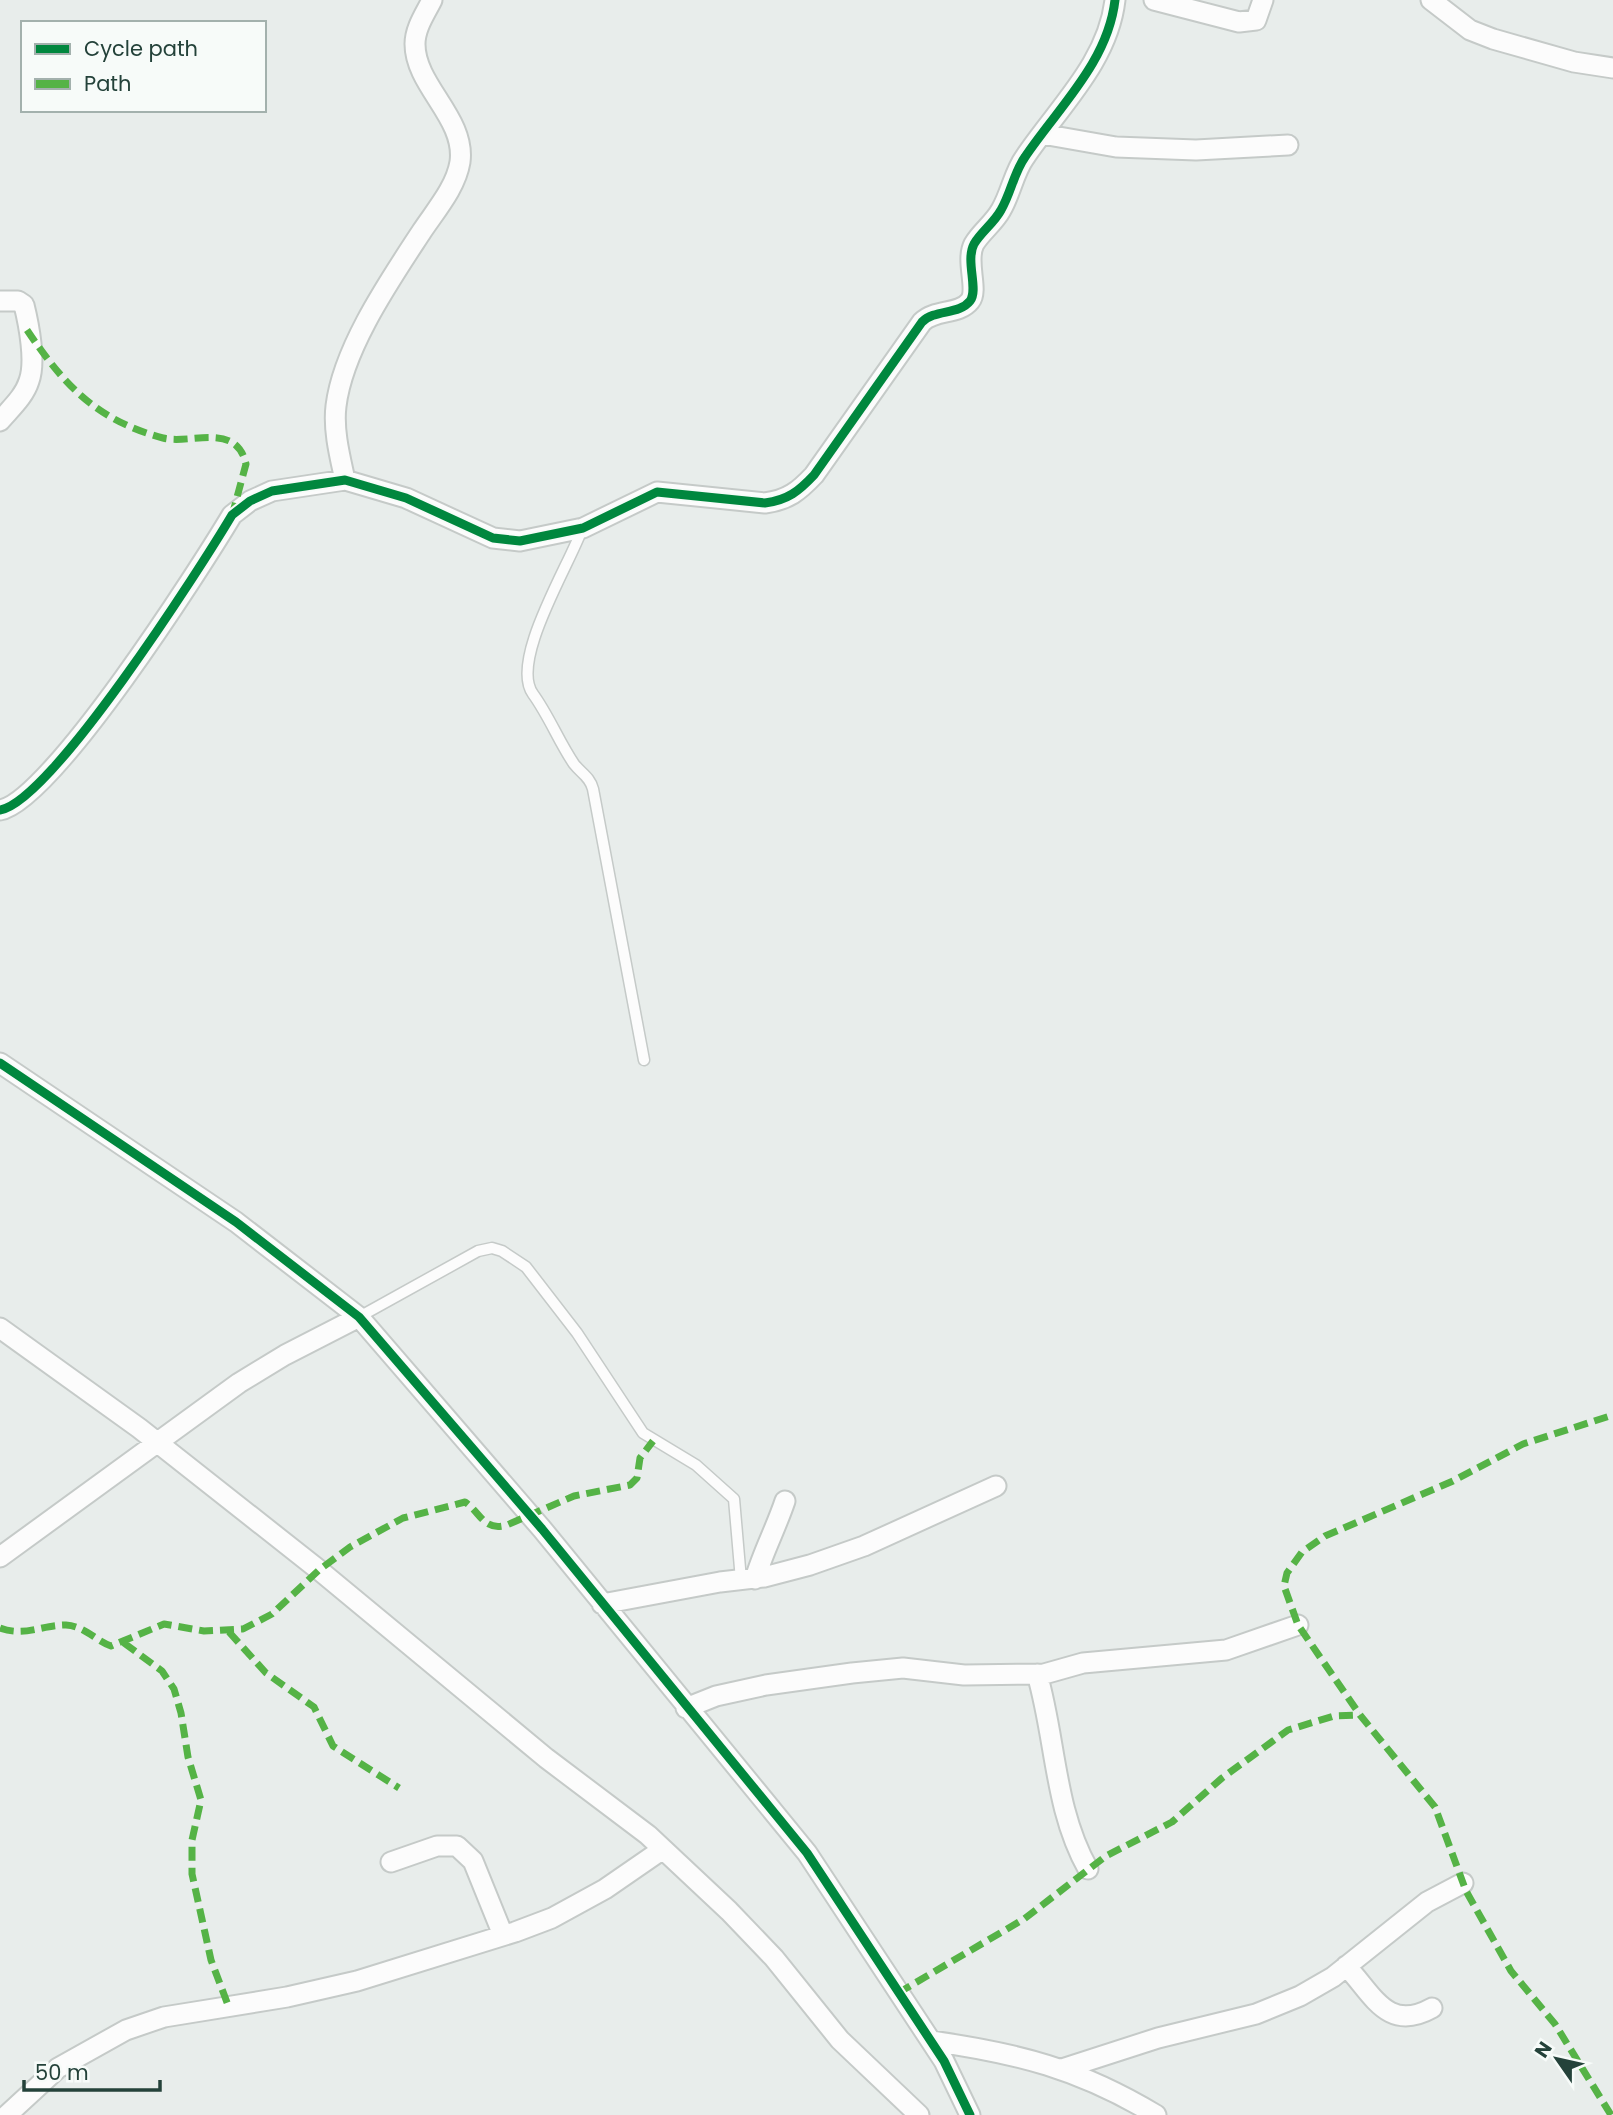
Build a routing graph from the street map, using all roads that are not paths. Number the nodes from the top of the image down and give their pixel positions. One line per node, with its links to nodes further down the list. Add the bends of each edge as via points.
1 (432, 0): 11 (street, via 417,29 418,63 458,139 460,160 455,179 401,263 345,369 336,408)
2 (1115, 0): 7 (street, via 1095,59)
3 (1154, 0): 4 (street, via 1239,22 1256,20)
4 (1263, 0)
5 (1431, 0): 6 (street, via 1470,30 1493,40)
6 (1613, 68)
7 (1042, 134): 8 (street, via 1116,147 1196,150); 12 (street, via 1020,166 999,214 974,244 970,258 974,292 969,302 929,315 922,322 814,475 795,494 765,503 657,492)
8 (1288, 145)
9 (0, 301): 10 (street, via 24,305 31,361 30,380)
10 (0, 421)
11 (345, 480): 12 (street, via 406,498 493,538 520,541); 13 (street, via 272,491 232,515 127,673 57,764 24,798)
12 (583, 528): 14 (lane, via 543,613 532,647 528,682 593,789)
13 (0, 810)
14 (644, 1060)
15 (0, 1063): 16 (street, via 236,1222)
16 (359, 1317): 18 (street, via 239,1383); 22 (lane, via 478,1251 492,1248 514,1257 577,1332 643,1433 696,1465 734,1499); 23 (street)
17 (0, 1328): 18 (street)
18 (158, 1444): 21 (street); 27 (street)
19 (996, 1486): 22 (street, via 864,1546)
20 (785, 1502): 22 (street)
21 (0, 1557)
22 (748, 1579): 23 (street)
23 (602, 1604): 26 (street)
24 (1298, 1625): 25 (street, via 1226,1650 1083,1663)
25 (1037, 1674): 26 (street, via 964,1675 903,1668 766,1685); 29 (street, via 1066,1815)
26 (686, 1708): 34 (street, via 807,1853)
27 (663, 1849): 31 (street, via 563,1912); 37 (street, via 774,1958 840,2040)
28 (391, 1862): 31 (street, via 437,1846 457,1846 472,1861)
29 (1088, 1869)
30 (1464, 1883): 32 (street, via 1427,1902)
31 (503, 1935): 36 (street, via 357,1981 163,2017 126,2030 58,2068)
32 (1346, 1966): 33 (street, via 1395,2016 1417,2016); 35 (street, via 1300,1996 1256,2014 1158,2038)
33 (1432, 2008)
34 (931, 2041): 35 (street, via 1003,2051); 38 (street)
35 (1062, 2069): 39 (street)
36 (6, 2115)
37 (919, 2115)
38 (970, 2115)
39 (1156, 2115)

